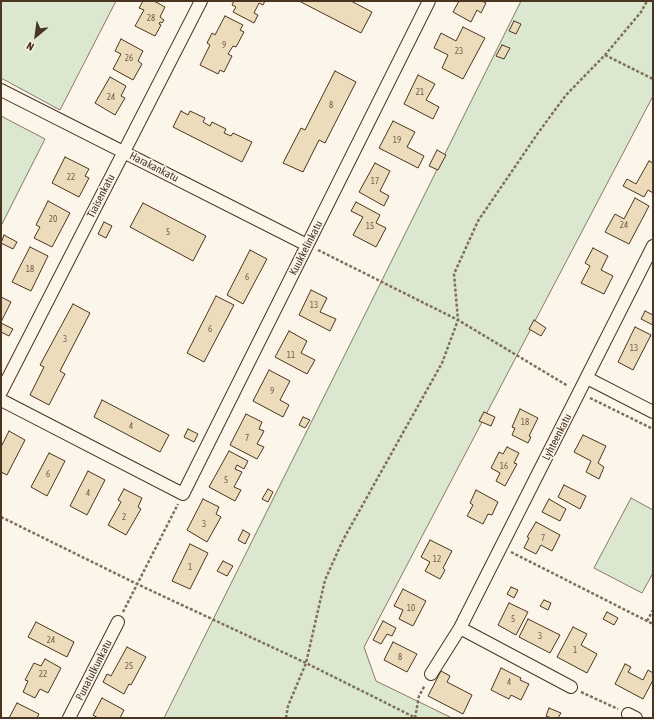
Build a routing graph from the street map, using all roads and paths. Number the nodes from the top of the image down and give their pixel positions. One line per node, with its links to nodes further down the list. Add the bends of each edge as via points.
1 (201, 1): 7 (street, Tiaisenkatu)
2 (429, 1): 8 (street, Kuukkelinkatu)
3 (647, 1): 4 (path, via 641,12)
4 (605, 55): 5 (path); 10 (path, via 566,95 478,221 454,274)
5 (653, 79)
6 (1, 90): 7 (street, Harakankatu)
7 (124, 152): 8 (street, Harakankatu); 12 (street, Tiaisenkatu)
8 (308, 245): 10 (path); 17 (street, Kuukkelinkatu)
9 (653, 246): 11 (street, Lyhteenkatu)
10 (458, 320): 13 (path); 26 (path, via 442,363 340,547 325,580)
11 (587, 378): 13 (street, Lyhteenkatu); 15 (street)
12 (1, 392)
13 (579, 392): 16 (path); 19 (street, Lyhteenkatu)
14 (1, 400): 17 (street)
15 (653, 412)
16 (653, 430)
17 (183, 494): 20 (path)
18 (1, 517): 20 (path)
19 (501, 548): 22 (path); 25 (street, Lyhteenkatu)
20 (137, 584): 23 (path); 26 (path)
21 (653, 610): 22 (path)
22 (647, 621): 24 (path)
23 (118, 622): 30 (street, Punatulkunkatu)
24 (653, 624)
25 (460, 628): 27 (street, Lyhteenkatu); 28 (street)
26 (306, 663): 31 (path, via 288,706); 32 (path)
27 (431, 674): 32 (path, via 419,696)
28 (571, 687): 29 (path)
29 (632, 716)
30 (69, 718)
31 (286, 718)
32 (415, 718)

